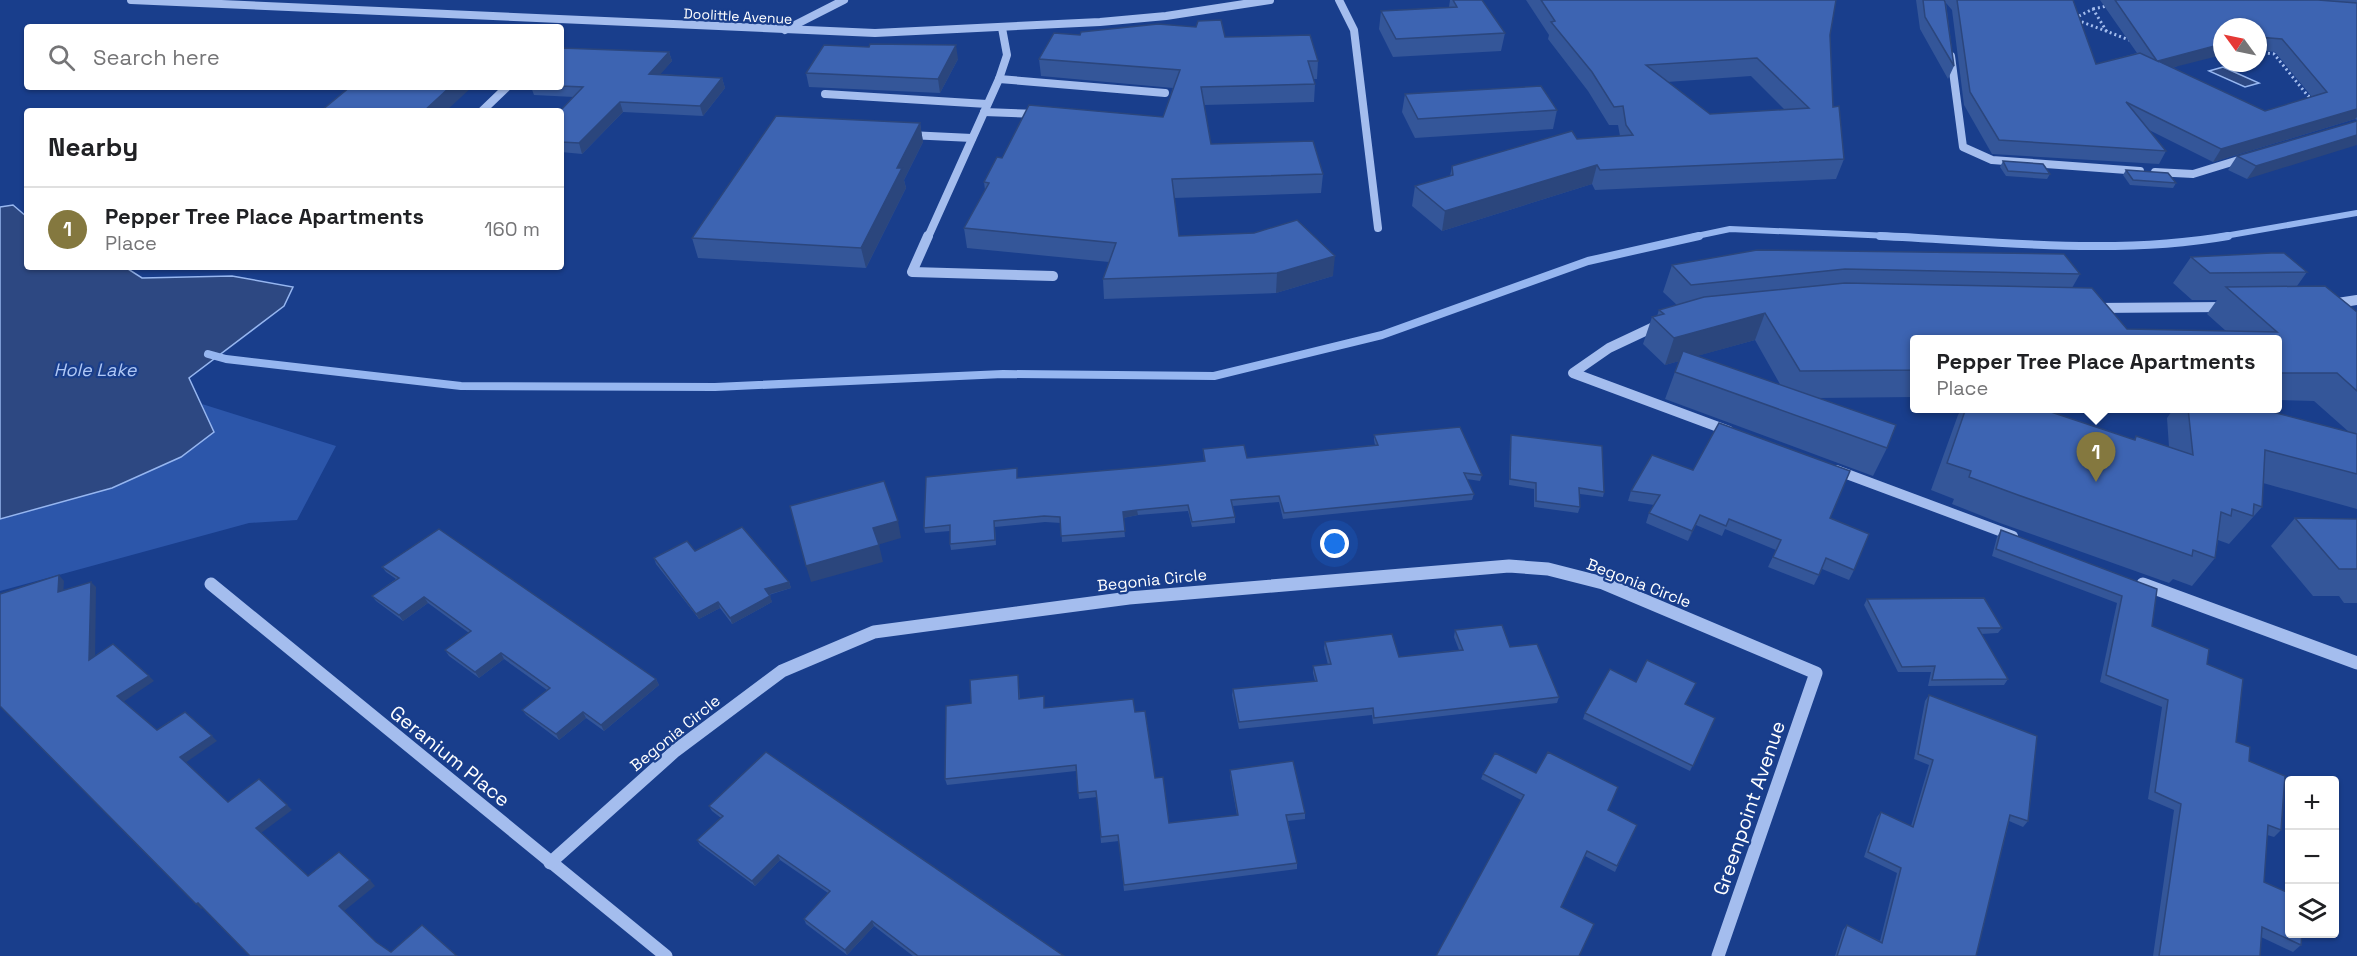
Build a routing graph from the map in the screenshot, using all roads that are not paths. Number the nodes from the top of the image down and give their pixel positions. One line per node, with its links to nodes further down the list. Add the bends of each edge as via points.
1 (131, 0): 5 (street, Doolittle Avenue)
2 (844, 0): 8 (street)
3 (1270, 0): 7 (street, Doolittle Avenue, via 1166,16)
4 (1339, 0): 20 (street, via 1354,30)
5 (549, 20): 6 (street); 8 (street, Doolittle Avenue)
6 (545, 24)
7 (1002, 28): 8 (street, Doolittle Avenue, via 875,33); 10 (street, via 1007,55)
8 (784, 31)
9 (1950, 45): 19 (street, via 1963,147 1992,160 2193,174)
10 (999, 79): 12 (street); 15 (street)
11 (504, 90): 14 (street)
12 (1165, 93)
13 (825, 94): 15 (street)
14 (485, 108)
15 (986, 108): 16 (street); 18 (street)
16 (1049, 115)
17 (904, 135): 18 (street)
18 (972, 138): 21 (street, via 912,272)
19 (2258, 154)
20 (1378, 228)
21 (1053, 276)
22 (2357, 300): 23 (street)
23 (2314, 306)
24 (2234, 307): 25 (street)
25 (2085, 308)
26 (1669, 320): 27 (street, via 1609,348 1573,373)
27 (1743, 436)
28 (1821, 465): 29 (street)
29 (2022, 539)
30 (2134, 580): 32 (street)
31 (210, 584): 34 (street, Geranium Place)
32 (2357, 663)
33 (1816, 673): 34 (street, Begonia Circle, via 1603,583 1548,569 1509,566 1129,598 874,632 782,671 675,751); 36 (street, Greenpoint Avenue)
34 (550, 863): 35 (street, Geranium Place)
35 (666, 956)
36 (1718, 956)

